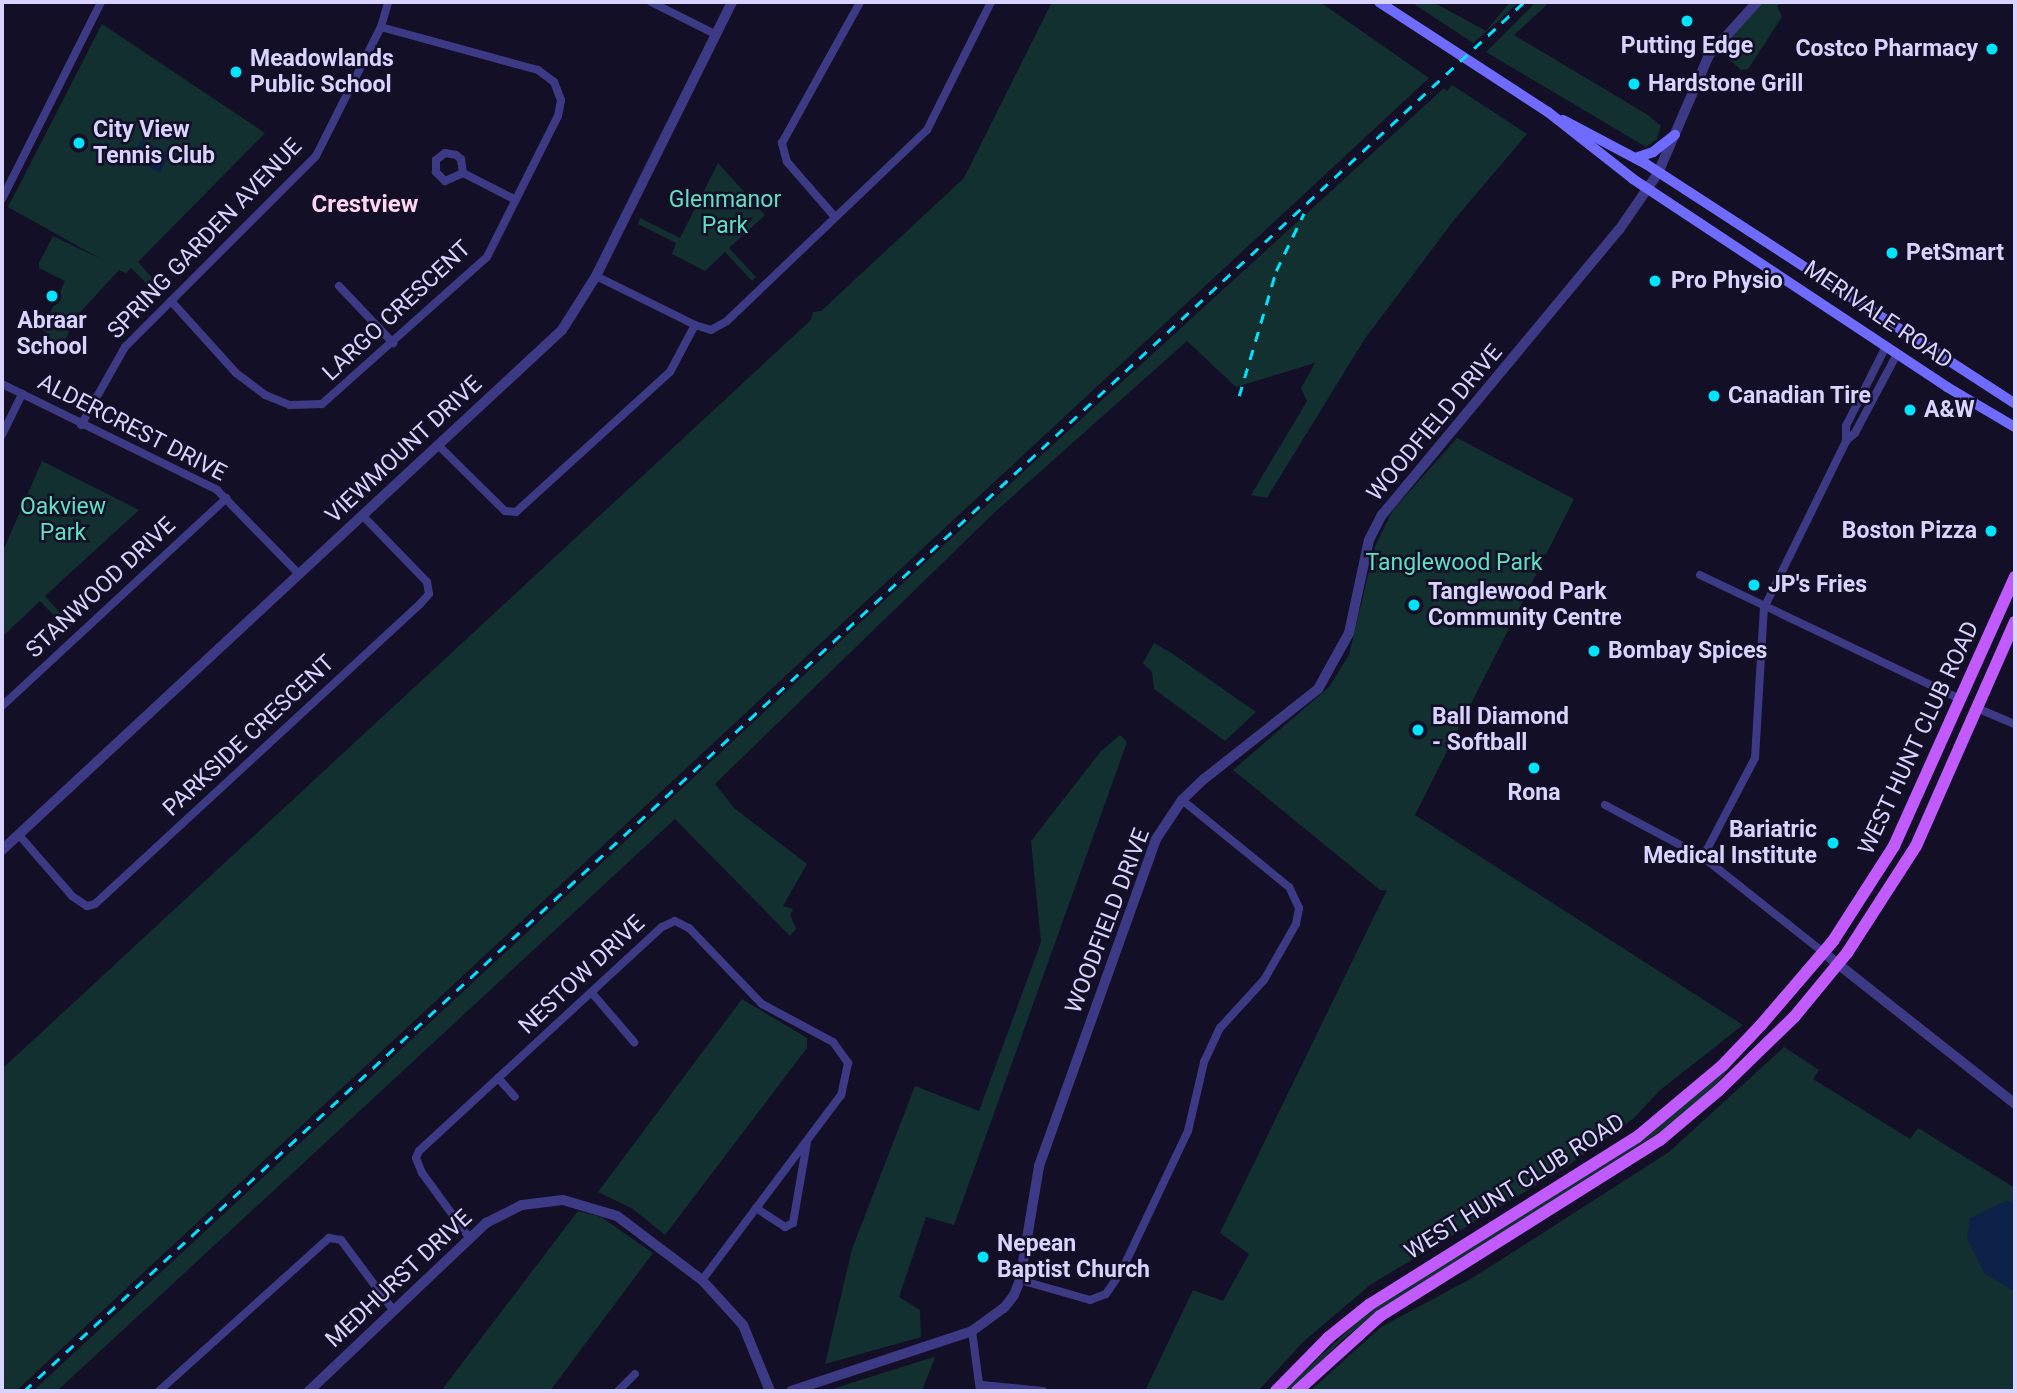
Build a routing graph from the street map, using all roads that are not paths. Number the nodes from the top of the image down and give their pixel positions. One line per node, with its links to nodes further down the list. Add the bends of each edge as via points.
1 (101, 2): 17 (street)
2 (388, 2): 9 (street, SPRING GARDEN AVENUE)
3 (651, 2): 10 (street)
4 (732, 2): 10 (street, VIEWMOUNT DRIVE)
5 (860, 2): 19 (street, via 782,144 787,162)
6 (991, 2): 19 (street, via 927,131)
7 (1379, 2): 11 (main road, MERIVALE ROAD)
8 (1757, 2): 12 (street, WOODFIELD DRIVE, via 1709,55)
9 (381, 27): 18 (street, LARGO CRESCENT, via 538,70 554,82 561,100 558,116); 22 (street, SPRING GARDEN AVENUE, via 316,156)
10 (715, 34): 20 (street, VIEWMOUNT DRIVE)
11 (1548, 112): 13 (main road, MERIVALE ROAD); 16 (main road, MERIVALE ROAD, via 1597,155)
12 (1675, 135): 13 (main road, via 1653,152); 15 (street, WOODFIELD DRIVE)
13 (1635, 158): 15 (main road, MERIVALE ROAD)
14 (463, 173): 18 (street)
15 (1658, 173): 16 (street, WOODFIELD DRIVE); 29 (main road, MERIVALE ROAD)
16 (1648, 188): 25 (main road, MERIVALE ROAD); 46 (street, WOODFIELD DRIVE, via 1596,262 1382,515 1369,540 1349,633 1318,689)
17 (2, 199)
18 (514, 200): 24 (street, LARGO CRESCENT, via 487,257)
19 (835, 217): 23 (street, via 727,321 711,330)
20 (596, 276): 23 (street); 34 (street, VIEWMOUNT DRIVE, via 562,330)
21 (339, 286): 24 (street)
22 (171, 301): 24 (street, LARGO CRESCENT, via 236,373 265,395 290,405 322,404); 30 (street, SPRING GARDEN AVENUE, via 125,347)
23 (695, 325): 34 (street, via 670,372 516,512 505,511)
24 (393, 344)
25 (1886, 346): 26 (main road, MERIVALE ROAD); 33 (street, via 1845,429)
26 (1897, 354): 31 (main road, MERIVALE ROAD); 33 (street)
27 (2, 384): 28 (street, ALDERCREST DRIVE)
28 (22, 394): 30 (street, ALDERCREST DRIVE); 32 (street)
29 (2015, 404)
30 (80, 425): 35 (street, ALDERCREST DRIVE)
31 (2015, 427)
32 (2, 435)
33 (1846, 442): 40 (street)
34 (438, 446): 36 (street, VIEWMOUNT DRIVE)
35 (227, 498): 37 (street, ALDERCREST DRIVE); 43 (street, STANWOOD DRIVE)
36 (362, 515): 37 (street, VIEWMOUNT DRIVE); 48 (street, PARKSIDE CRESCENT, via 427,582 425,599 96,904 87,906 72,896)
37 (299, 574): 48 (street, VIEWMOUNT DRIVE)
38 (1700, 575): 40 (street)
39 (2015, 577): 42 (main road, WEST HUNT CLUB ROAD)
40 (1764, 608): 42 (street); 50 (street, via 1755,758)
41 (2015, 622): 44 (main road, WEST HUNT CLUB ROAD)
42 (1962, 700): 44 (main road); 51 (main road, WEST HUNT CLUB ROAD, via 1895,846)
43 (2, 706)
44 (1979, 709): 45 (street); 52 (main road, WEST HUNT CLUB ROAD, via 1916,846)
45 (2015, 724)
46 (1182, 800): 62 (street, WOODFIELD DRIVE, via 1156,839 1039,1166); 62 (street, via 1296,894 1296,924 1264,980 1220,1028 1204,1062 1188,1131 1122,1270 1106,1294 1090,1300)
47 (1605, 805): 50 (street)
48 (19, 835): 49 (street, VIEWMOUNT DRIVE)
49 (2, 850)
50 (1703, 857): 51 (street)
51 (1824, 953): 52 (street); 73 (main road, WEST HUNT CLUB ROAD, via 1723,1065 1647,1129 1369,1305)
52 (1837, 964): 57 (street); 74 (main road, WEST HUNT CLUB ROAD, via 1758,1054 1660,1140 1380,1316)
53 (592, 993): 54 (street); 55 (street, NESTOW DRIVE); 58 (street, NESTOW DRIVE, via 662,926 675,921 689,928 762,1004 833,1042 846,1056 847,1079 841,1095)
54 (634, 1042)
55 (498, 1078): 56 (street); 60 (street, NESTOW DRIVE, via 416,1158)
56 (515, 1097)
57 (2015, 1104)
58 (807, 1141): 59 (street, NESTOW DRIVE); 59 (street, NESTOW DRIVE, via 793,1223 785,1227)
59 (756, 1208): 61 (street, NESTOW DRIVE)
60 (468, 1236): 61 (street, MEDHURST DRIVE, via 522,1205 562,1200 617,1216); 63 (street, MEDHURST DRIVE)
61 (702, 1280): 70 (street, MEDHURST DRIVE, via 743,1325)
62 (1020, 1280): 64 (street, WOODFIELD DRIVE, via 1004,1308)
63 (394, 1311): 67 (street, via 341,1240 329,1238); 68 (street, MEDHURST DRIVE)
64 (972, 1331): 66 (street); 71 (street, WOODFIELD DRIVE)
65 (635, 1374): 69 (street)
66 (981, 1388): 72 (street)
67 (159, 1391)
68 (309, 1391)
69 (618, 1391)
70 (770, 1391)
71 (791, 1391)
72 (1043, 1391)
73 (1276, 1391)
74 (1297, 1391)

